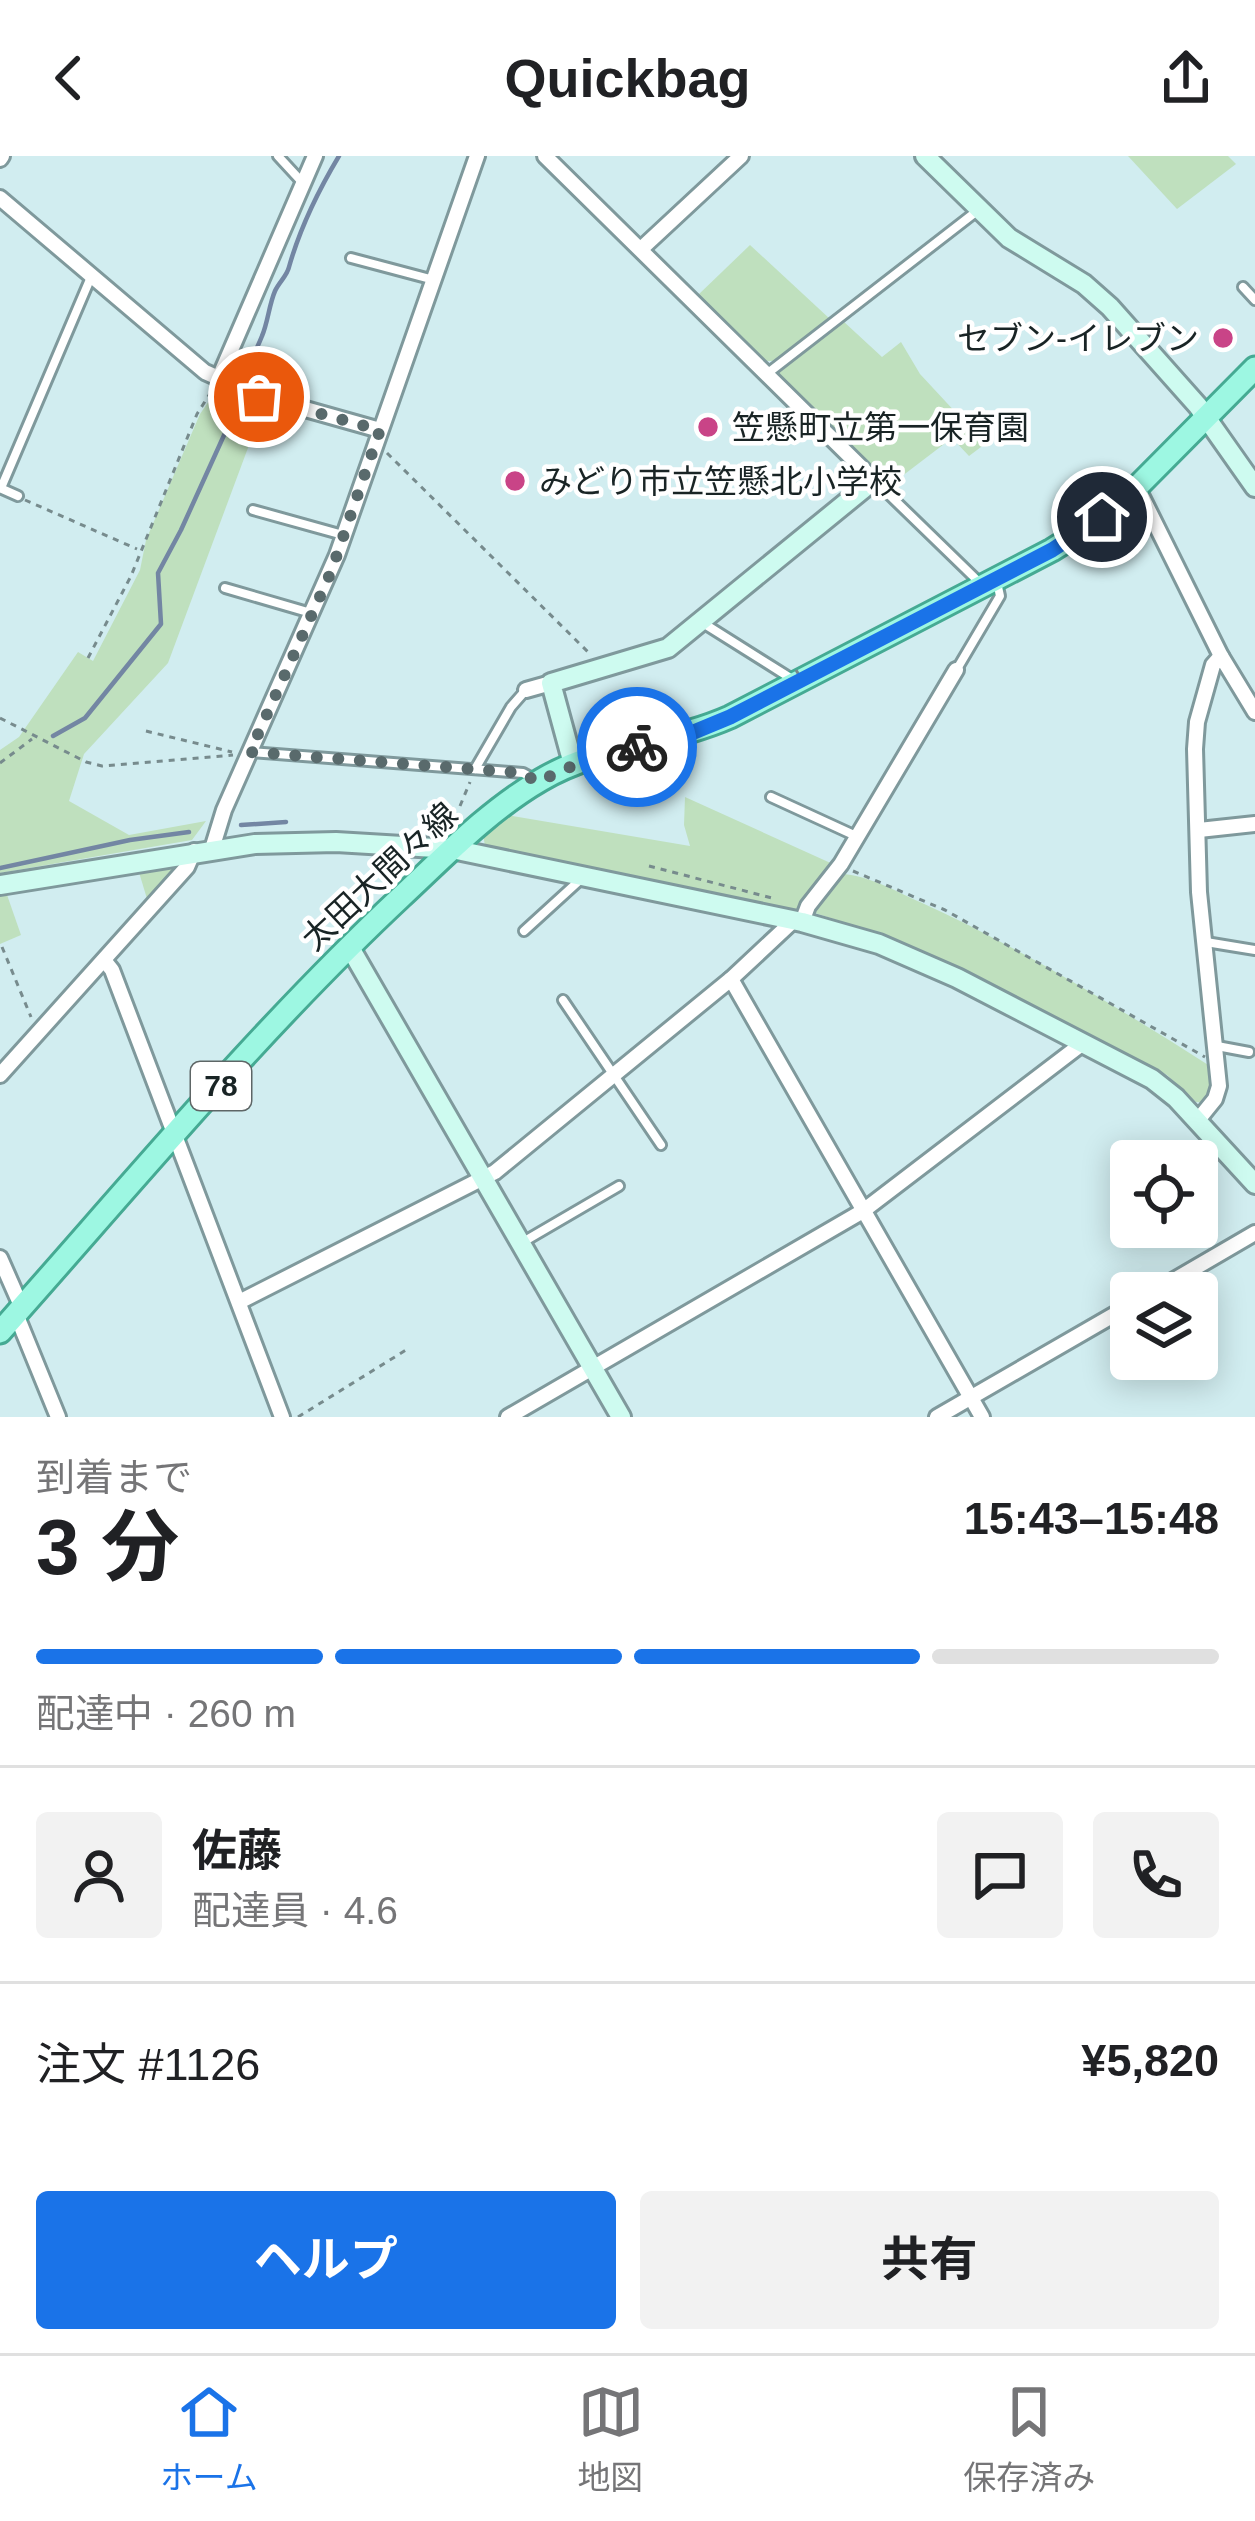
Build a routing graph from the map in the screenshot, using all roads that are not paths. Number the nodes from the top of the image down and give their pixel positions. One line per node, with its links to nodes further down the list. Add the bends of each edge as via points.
1 (278, 156): 7 (lane)
2 (315, 156): 7 (street)
3 (477, 156): 13 (street)
4 (545, 156): 10 (street)
5 (741, 156): 10 (street)
6 (925, 156): 9 (street)
7 (302, 182): 18 (street)
8 (0, 198): 12 (street)
9 (978, 210): 17 (lane); 19 (street, via 1103,300)
10 (641, 249): 17 (street)
11 (351, 258): 13 (lane)
12 (92, 276): 18 (street); 24 (lane)
13 (434, 280): 20 (street)
14 (1243, 286): 15 (lane)
15 (1255, 300)
16 (1255, 368): 19 (main road, 太田大間々線 / 78)
17 (768, 374): 21 (street)
18 (218, 380): 20 (street)
19 (1207, 417): 22 (main road, 太田大間々線 / 78); 23 (street)
20 (380, 430): 27 (street)
21 (874, 480): 28 (lane); 31 (street)
22 (1137, 487): 28 (main road, 太田大間々線 / 78, via 1070,539); 32 (street)
23 (1255, 487)
24 (1, 488): 25 (lane)
25 (18, 496)
26 (253, 510): 27 (lane)
27 (344, 536): 30 (street)
28 (989, 583): 33 (lane, via 1000,596); 34 (main road, 太田大間々線 / 78)
29 (225, 588): 30 (lane)
30 (312, 613): 38 (street)
31 (702, 622): 34 (lane); 35 (street, via 656,654)
32 (1221, 656): 37 (street); 44 (street, via 1195,735)
33 (956, 670): 45 (street)
34 (799, 681): 39 (main road, 太田大間々線 / 78, via 689,734)
35 (551, 683): 36 (street); 39 (street)
36 (526, 690): 40 (lane)
37 (1255, 712)
38 (244, 755): 40 (lane); 46 (street)
39 (573, 764): 41 (main road, 太田大間々線 / 78)
40 (476, 769): 41 (lane)
41 (537, 782): 47 (main road, 太田大間々線 / 78)
42 (771, 797): 45 (lane)
43 (1255, 824): 44 (street)
44 (1199, 830): 52 (street)
45 (857, 837): 50 (street)
46 (203, 850): 47 (street, via 308,842); 49 (street); 55 (street)
47 (452, 850): 48 (street); 53 (main road, 太田大間々線 / 78)
48 (583, 878): 50 (street); 51 (lane)
49 (0, 885)
50 (797, 921): 56 (street); 58 (street, via 958,978)
51 (524, 931)
52 (1204, 942): 54 (lane); 59 (street)
53 (349, 946): 64 (main road, 太田大間々線 / 78); 66 (street)
54 (1255, 950)
55 (104, 959): 61 (street); 64 (street)
56 (731, 979): 62 (street); 69 (street)
57 (563, 1000): 62 (lane)
58 (1083, 1043): 63 (street, via 1152,1079); 69 (street)
59 (1216, 1052): 60 (lane); 63 (street, via 1219,1092)
60 (1249, 1052)
61 (0, 1076)
62 (612, 1077): 65 (lane); 66 (street)
63 (1198, 1120): 67 (street)
64 (175, 1138): 74 (street); 75 (main road, 太田大間々線 / 78)
65 (661, 1145)
66 (485, 1178): 71 (street); 74 (street)
67 (1255, 1184)
68 (619, 1186): 71 (lane)
69 (863, 1210): 78 (street); 79 (street)
70 (1255, 1233): 73 (street)
71 (521, 1243): 78 (street)
72 (0, 1258): 75 (street)
73 (1188, 1272)
74 (239, 1302): 81 (street)
75 (19, 1311): 77 (main road, 太田大間々線 / 78); 80 (street)
76 (1110, 1317): 79 (street)
77 (0, 1332)
78 (592, 1368): 82 (street); 83 (street)
79 (971, 1397): 84 (street); 85 (street)
80 (58, 1417)
81 (282, 1417)
82 (508, 1417)
83 (621, 1417)
84 (937, 1417)
85 (982, 1417)

